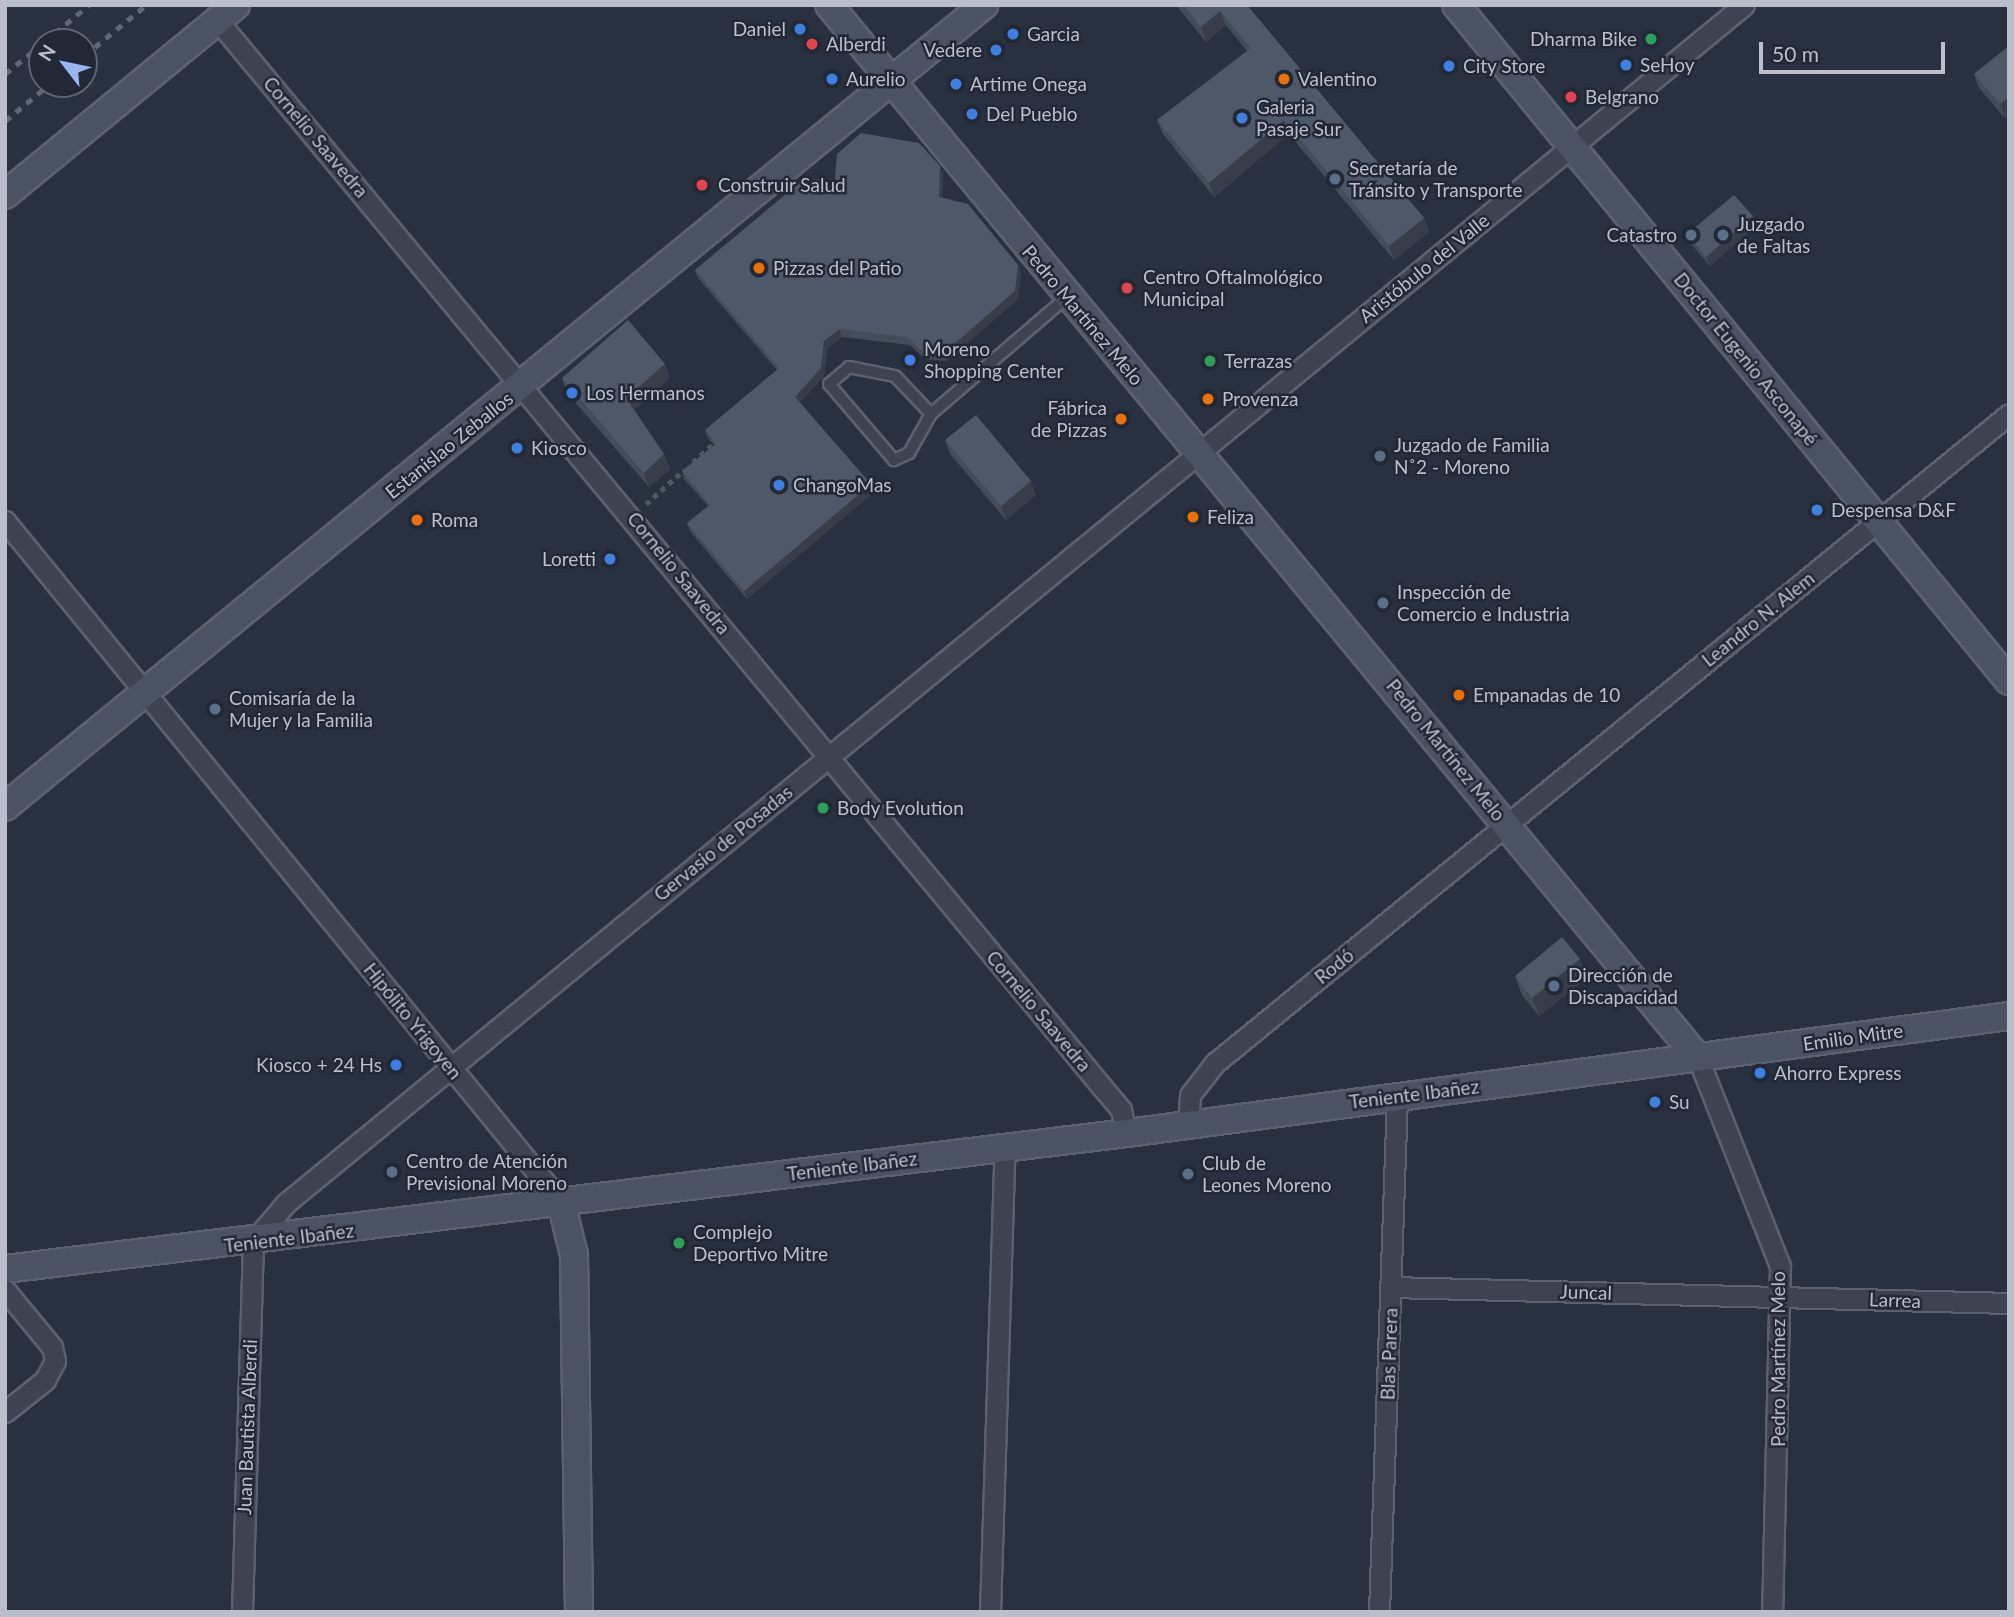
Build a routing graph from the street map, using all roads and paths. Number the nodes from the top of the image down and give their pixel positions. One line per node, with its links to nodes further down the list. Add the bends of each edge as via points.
1 (829, 5): 6 (street, Pedro Martínez Melo)
2 (984, 5): 6 (street, Estanislao Zeballos)
3 (1456, 5): 7 (street, Doctor Eugenio Asconapé)
4 (1744, 5): 7 (street, Aristóbulo del Valle)
5 (227, 13): 8 (street); 10 (street, Cornelio Saavedra)
6 (892, 82): 9 (street, Pedro Martínez Melo); 10 (street, Estanislao Zeballos)
7 (1572, 146): 14 (street, Aristóbulo del Valle); 17 (street, Doctor Eugenio Asconapé)
8 (5, 195)
9 (1067, 297): 11 (lane); 14 (street, Pedro Martínez Melo)
10 (523, 384): 15 (street, Cornelio Saavedra); 19 (street, Estanislao Zeballos)
11 (931, 414): 11 (lane, via 895,376 849,368 829,384 894,460 909,453)
12 (2009, 414): 17 (street, Leandro N. Alem)
13 (713, 444): 15 (path)
14 (1200, 451): 20 (street, Gervasio de Posadas); 22 (street, Pedro Martínez Melo)
15 (632, 516): 20 (street, Cornelio Saavedra)
16 (5, 521): 19 (street, Hipólito Yrigoyen)
17 (1878, 521): 18 (street, Doctor Eugenio Asconapé); 22 (street, Leandro N. Alem)
18 (2009, 681)
19 (146, 694): 21 (street, Estanislao Zeballos); 25 (street, Hipólito Yrigoyen)
20 (829, 757): 25 (street, Gervasio de Posadas); 28 (street, Cornelio Saavedra, via 1109,1094)
21 (5, 807)
22 (1507, 824): 24 (street, Pedro Martínez Melo); 27 (street, Rodó, via 1215,1063 1190,1096)
23 (2009, 1016): 24 (street, Emilio Mitre)
24 (1698, 1058): 26 (street, Teniente Ibañez); 35 (street, Pedro Martínez Melo, via 1772,1241)
25 (451, 1067): 30 (street, Hipólito Yrigoyen); 31 (street, Gervasio de Posadas, via 286,1203)
26 (1397, 1096): 27 (street, Teniente Ibañez); 33 (street, Blas Parera)
27 (1188, 1125): 28 (street, Teniente Ibañez)
28 (1126, 1133): 29 (street, Teniente Ibañez)
29 (1005, 1147): 30 (street, Teniente Ibañez); 40 (street)
30 (561, 1202): 31 (street, Teniente Ibañez); 39 (street, Hipólito Yrigoyen, via 573,1255)
31 (253, 1242): 32 (street, Teniente Ibañez); 38 (street, Juan Bautista Alberdi)
32 (5, 1269)
33 (1391, 1287): 35 (street, Juncal); 41 (street, Blas Parera)
34 (5, 1290): 37 (street, via 52,1347 55,1361 45,1380)
35 (1782, 1297): 36 (street, Larrea); 42 (street, Pedro Martínez Melo)
36 (2009, 1303)
37 (5, 1412)
38 (242, 1612)
39 (579, 1612)
40 (990, 1612)
41 (1379, 1612)
42 (1772, 1612)

